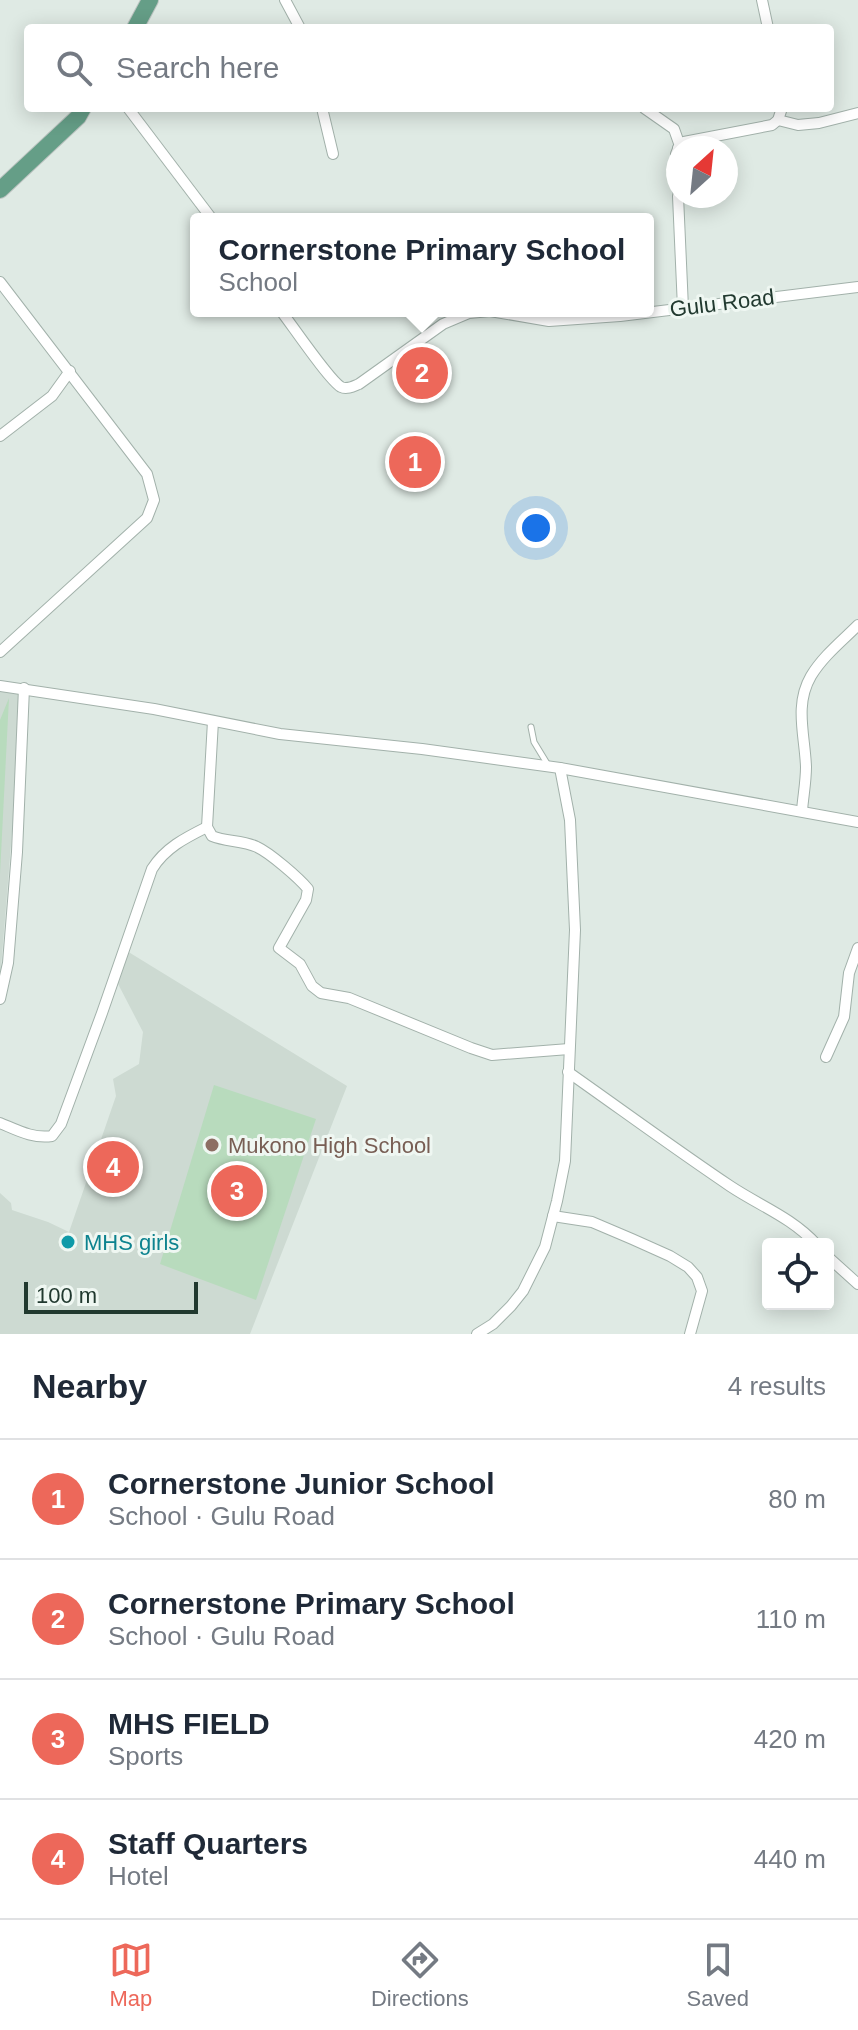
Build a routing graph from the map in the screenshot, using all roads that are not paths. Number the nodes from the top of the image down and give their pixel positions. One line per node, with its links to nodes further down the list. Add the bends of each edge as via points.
1 (150, 0): 4 (main road)
2 (285, 0): 5 (street)
3 (762, 0): 6 (street)
4 (137, 24)
5 (298, 24)
6 (767, 24)
7 (81, 112): 17 (main road)
8 (131, 112): 19 (street)
9 (323, 112): 16 (street)
10 (650, 112): 14 (street)
11 (781, 112): 13 (street)
12 (858, 113): 13 (street, via 798,125)
13 (778, 120): 15 (street)
14 (676, 136)
15 (715, 136)
16 (333, 154)
17 (0, 190)
18 (679, 208): 22 (street)
19 (207, 213)
20 (0, 282): 28 (street)
21 (858, 287): 22 (street, Gulu Road)
22 (683, 308): 23 (street, Gulu Road)
23 (654, 312)
24 (286, 317): 25 (street, Gulu Road, via 330,376 349,388)
25 (460, 317)
26 (525, 317): 27 (street, Gulu Road)
27 (606, 317)
28 (70, 371): 29 (street, via 52,396); 31 (street, via 147,474 154,500 147,518)
29 (0, 436)
30 (858, 625): 40 (street, via 811,677 802,700)
31 (0, 652)
32 (0, 686): 33 (street)
33 (24, 688): 34 (street); 44 (street, via 16,868)
34 (213, 721): 38 (street); 42 (street)
35 (531, 727): 37 (lane)
36 (527, 736): 37 (lane)
37 (534, 742): 38 (lane)
38 (548, 766): 39 (street)
39 (560, 768): 40 (street); 45 (street, via 570,820 575,930)
40 (802, 811): 41 (street)
41 (858, 822)
42 (207, 827): 45 (street, via 222,840 258,847 308,889 279,948 300,964 321,993 349,998 492,1055); 48 (street, via 177,842 152,869 61,1124 43,1138)
43 (858, 948): 46 (street, via 844,1017)
44 (0, 999)
45 (569, 1049): 47 (street)
46 (826, 1057)
47 (568, 1072): 49 (street, via 565,1161); 50 (street)
48 (0, 1123)
49 (553, 1216): 53 (street, via 545,1247 523,1291); 54 (street, via 592,1222 688,1267 702,1291)
50 (810, 1238)
51 (834, 1262): 52 (street)
52 (858, 1284)
53 (477, 1334)
54 (690, 1334)

